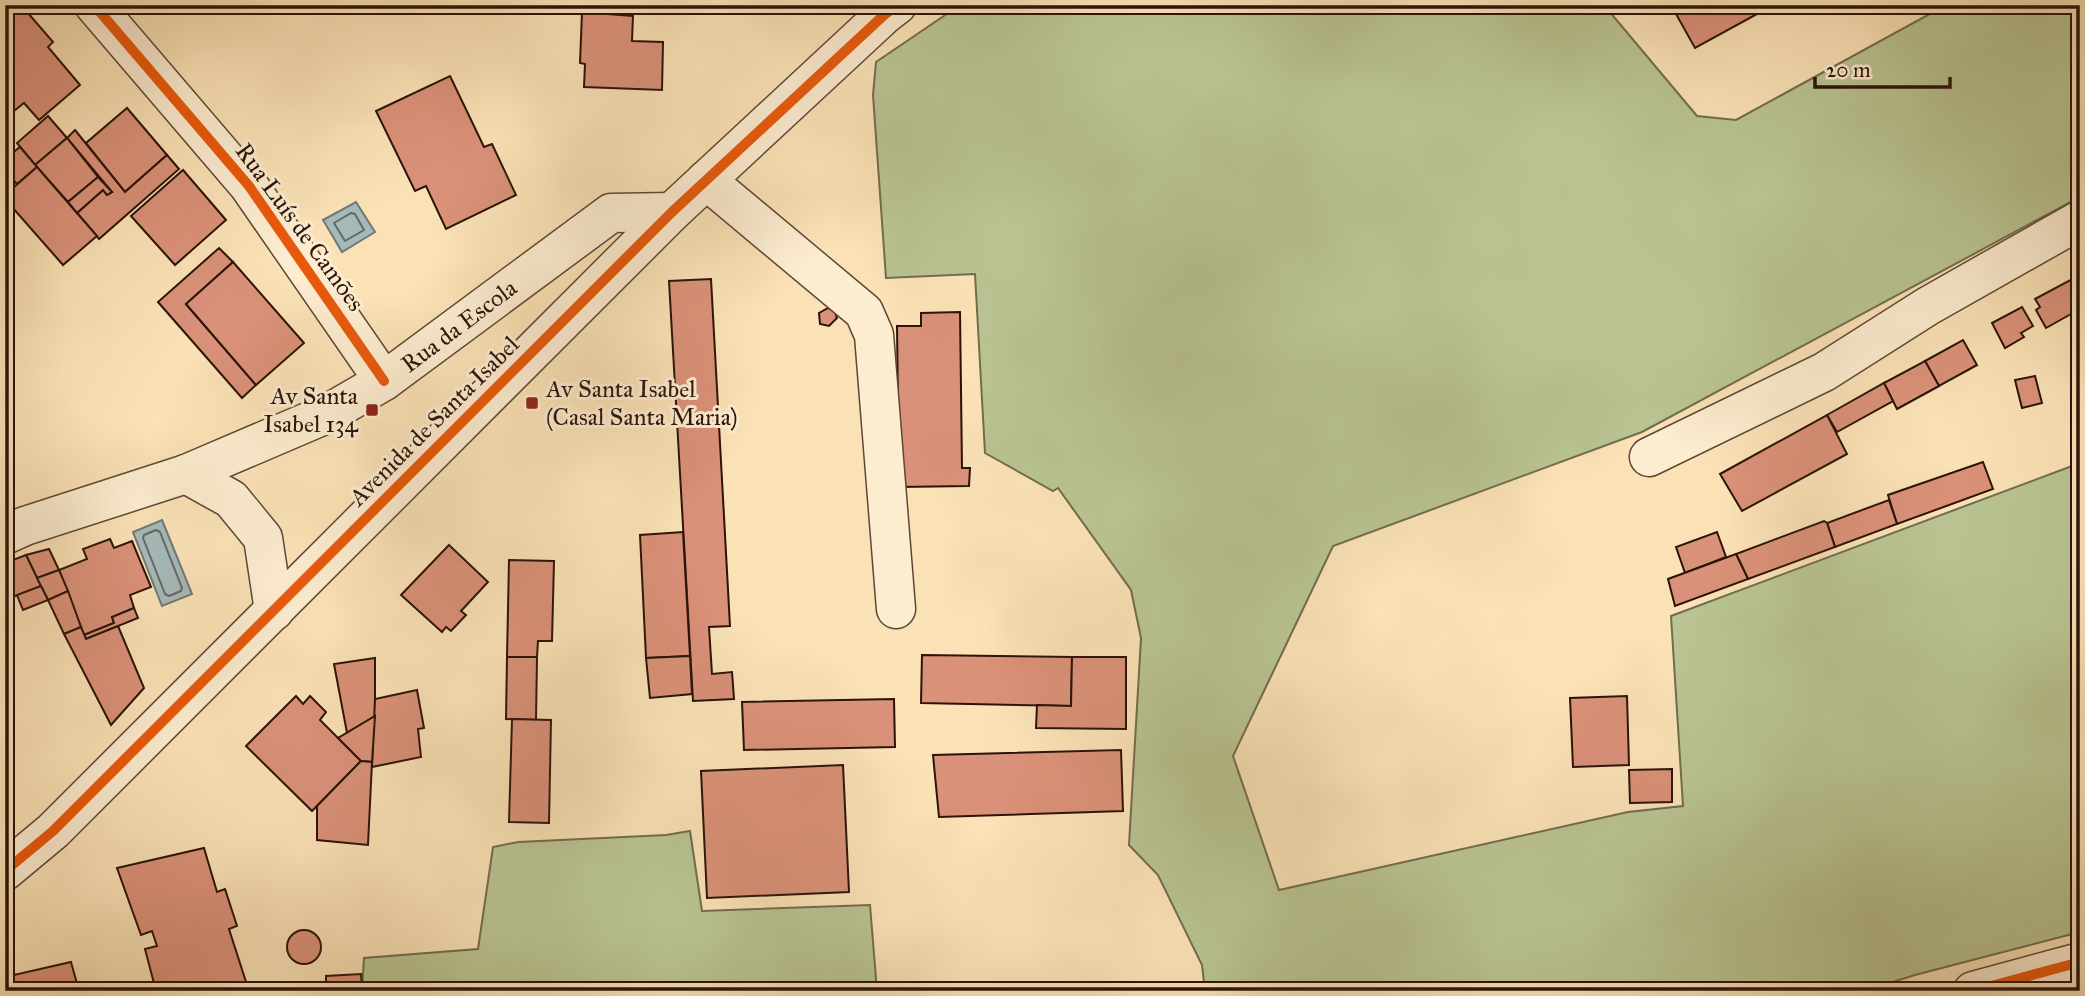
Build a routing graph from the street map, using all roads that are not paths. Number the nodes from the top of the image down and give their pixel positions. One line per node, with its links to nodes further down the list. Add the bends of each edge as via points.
1 (94, 5): 6 (street, Rua Luís de Camões, via 249,186)
2 (897, 5): 3 (street, Avenida de Santa Isabel)
3 (706, 180): 4 (street, Avenida de Santa Isabel); 10 (street, via 864,312 874,335)
4 (672, 212): 6 (street, Rua da Escola, via 611,213); 11 (street, Avenida de Santa Isabel)
5 (2080, 220): 7 (street, via 1928,306 1824,372)
6 (384, 381): 8 (street, Rua da Escola, via 330,413)
7 (1649, 457)
8 (186, 474): 9 (street, Rua da Escola); 11 (street, via 231,499 263,538)
9 (12, 521)
10 (897, 609)
11 (274, 611): 12 (street, Avenida de Santa Isabel, via 53,831)
12 (5, 872)
13 (2080, 962): 14 (street)
14 (1973, 991)

